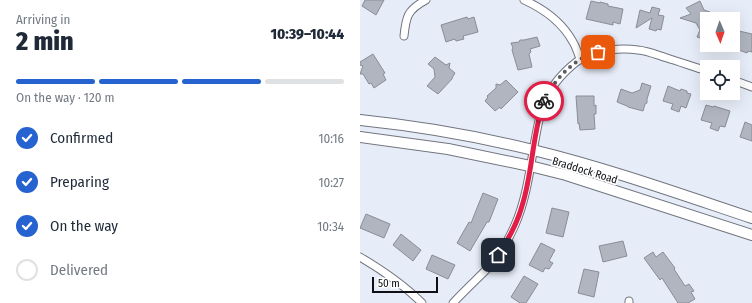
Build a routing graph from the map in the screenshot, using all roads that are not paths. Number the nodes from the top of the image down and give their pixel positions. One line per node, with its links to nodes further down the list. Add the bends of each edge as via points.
1 (426, 0): 3 (street, via 416,6 407,17)
2 (524, 0): 4 (street, via 543,10 564,29)
3 (404, 36)
4 (580, 59): 5 (street, via 607,50 637,50); 10 (street, via 557,80 545,99)
5 (700, 70)
6 (740, 83): 7 (street)
7 (752, 87)
8 (360, 120): 10 (main road, Braddock Road, via 465,135)
9 (360, 136): 11 (main road, Braddock Road)
10 (533, 150): 11 (street); 12 (main road, Braddock Road)
11 (530, 166): 13 (main road, Braddock Road, via 566,175); 16 (street, via 522,206 507,242 488,268)
12 (752, 218)
13 (752, 235)
14 (360, 257): 15 (street, via 397,281)
15 (422, 303)
16 (453, 303)

